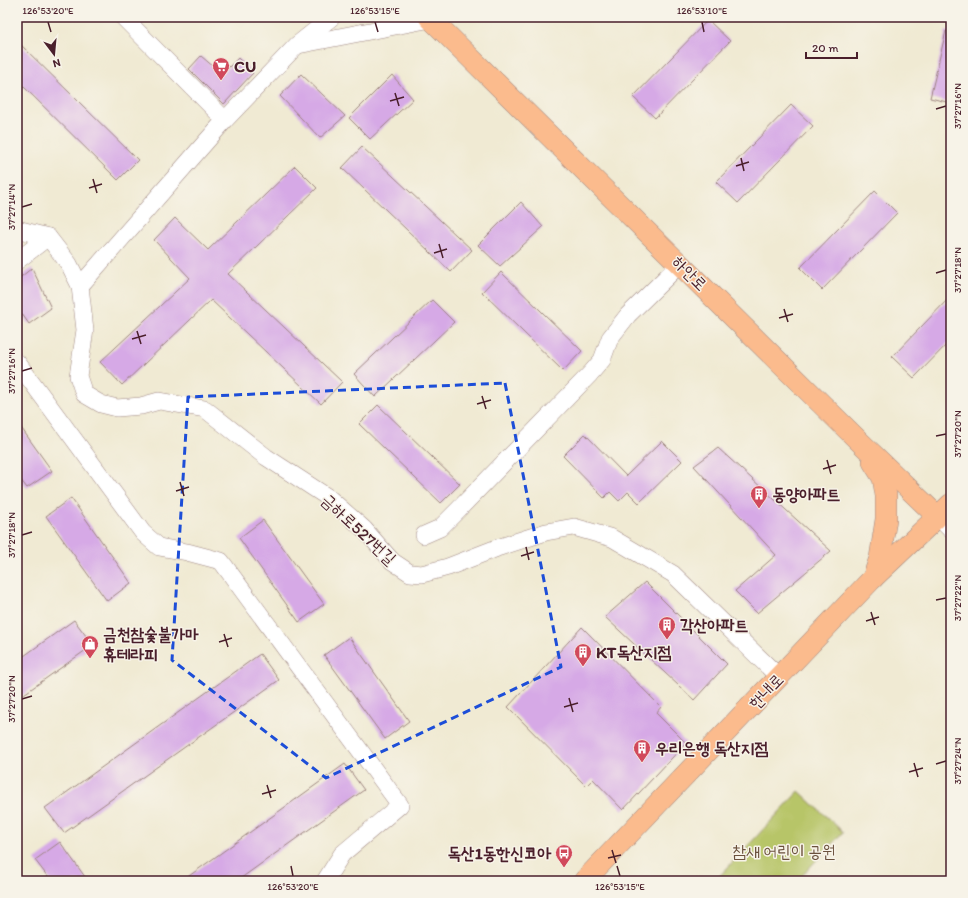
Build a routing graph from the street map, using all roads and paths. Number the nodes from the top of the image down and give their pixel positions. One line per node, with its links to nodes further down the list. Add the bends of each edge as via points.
1 (123, 17): 5 (street)
2 (332, 17): 4 (street)
3 (431, 18): 4 (street); 9 (main road, 하안로)
4 (297, 45): 5 (street)
5 (225, 120): 10 (street)
6 (17, 228): 7 (street)
7 (48, 237): 8 (street); 10 (street, 금하로527번길, via 69,264)
8 (17, 260)
9 (680, 264): 12 (main road, 하안로); 14 (street, via 628,315 610,338 602,360 590,374 440,528)
10 (80, 286): 16 (street, 금하로527번길, via 85,330 78,376 84,394 100,404 117,408 159,401 205,409 266,457 329,498 364,529 392,561 410,573 422,574 448,567 546,532 574,527 612,538 673,574)
11 (17, 362): 17 (street, via 143,533 159,547 221,561 400,805 342,854)
12 (859, 441): 13 (main road, 하안로); 15 (main road, via 883,478 886,496 883,542)
13 (946, 517): 15 (main road, 한내로)
14 (424, 536)
15 (872, 578): 16 (main road, 한내로)
16 (779, 677): 18 (main road, 한내로)
17 (325, 881)
18 (584, 881)

